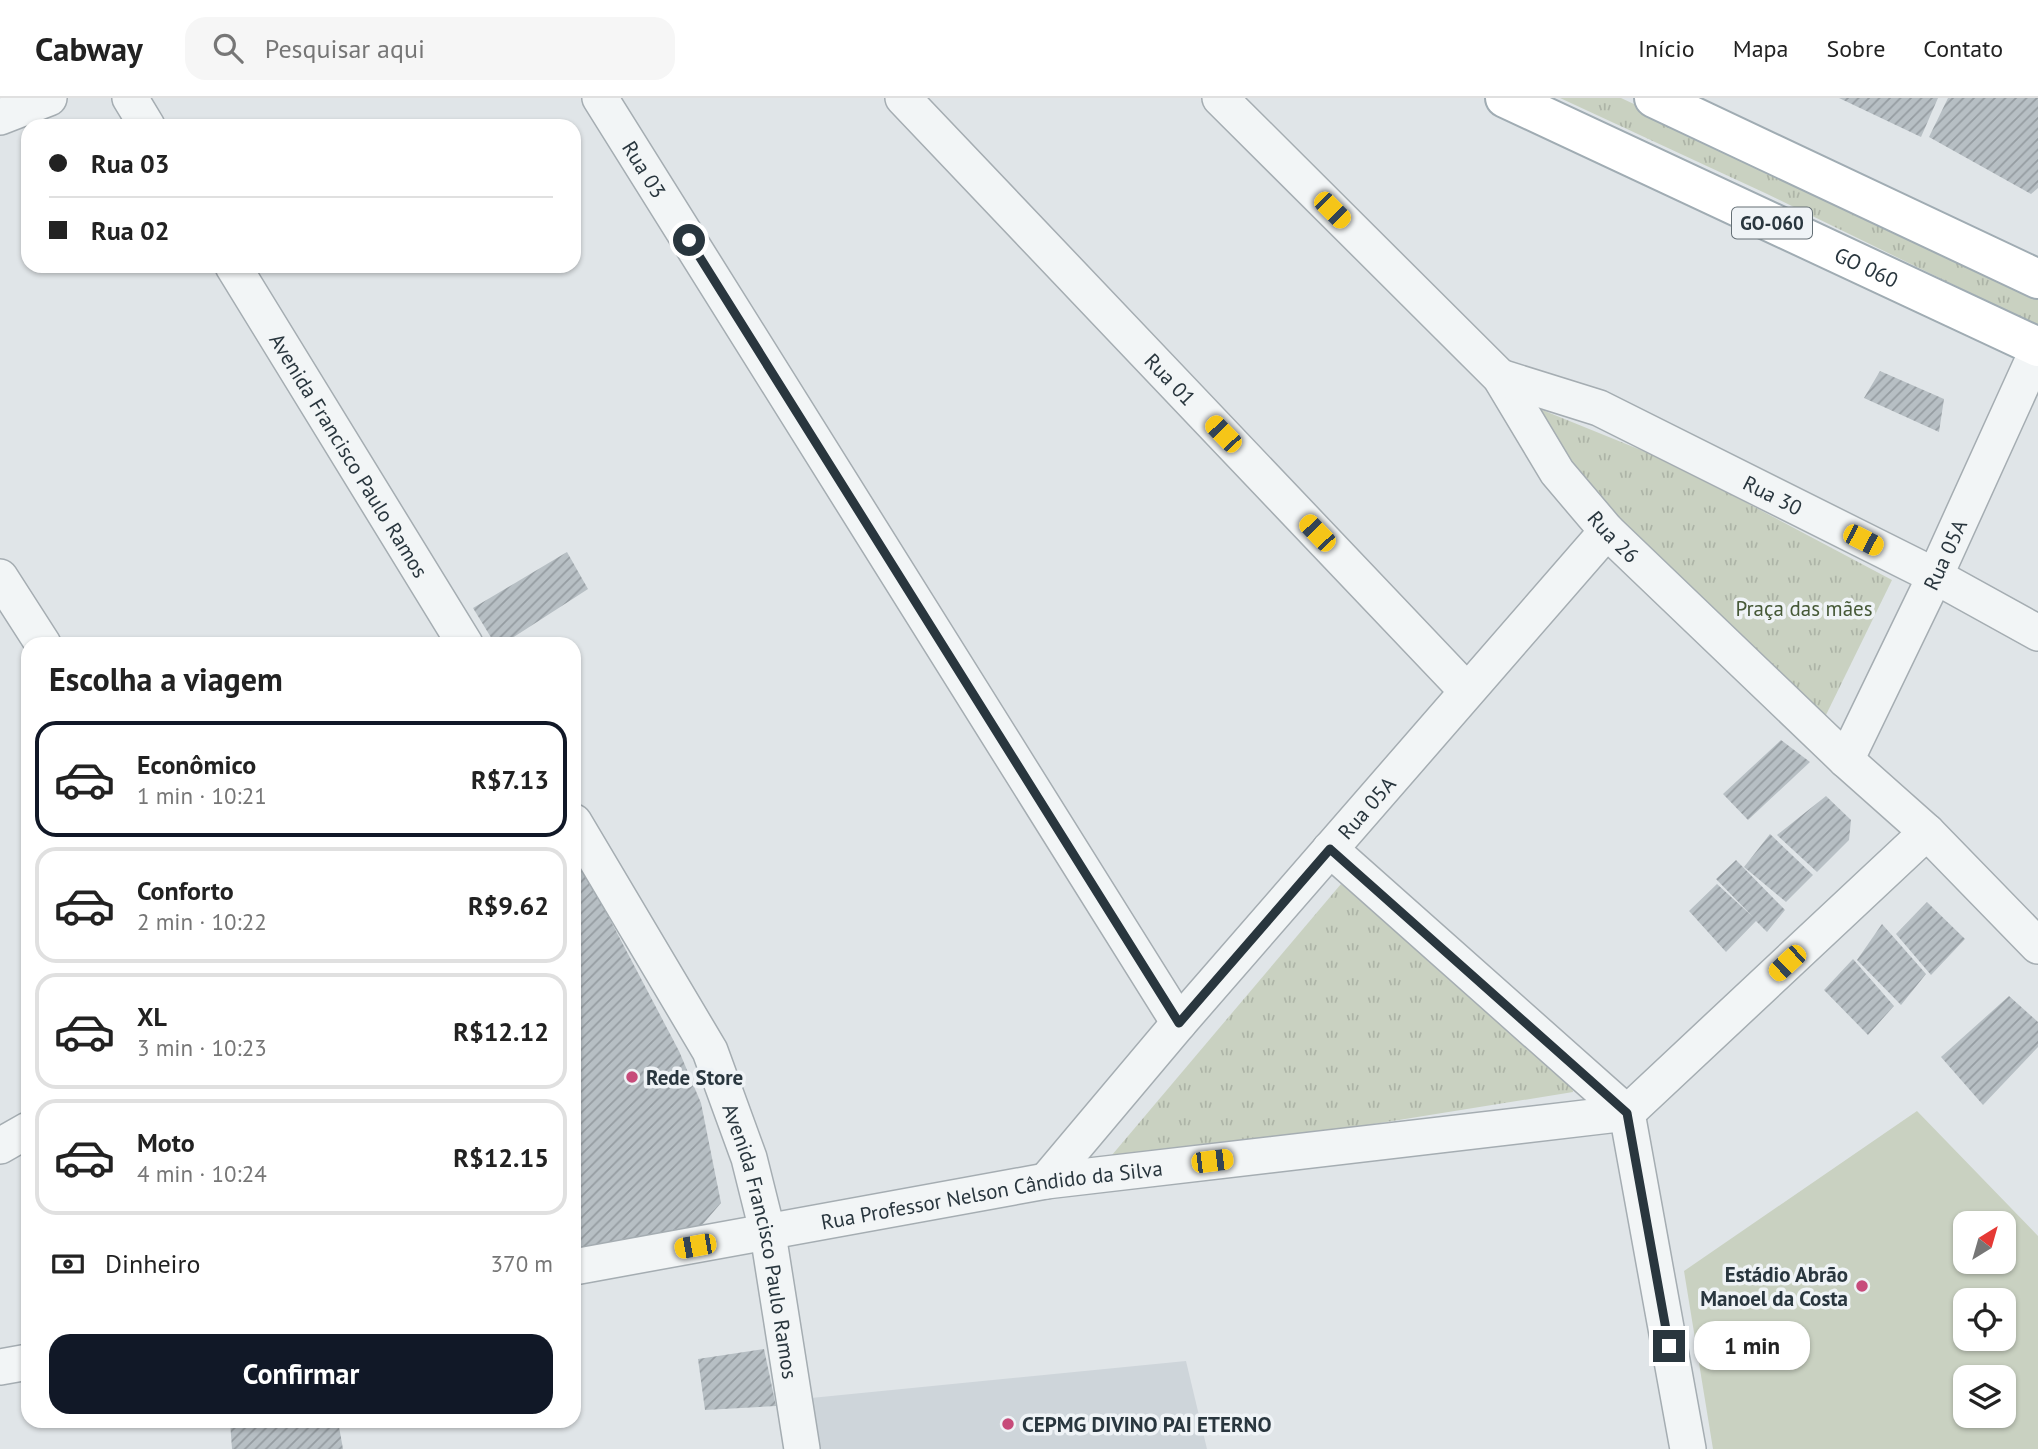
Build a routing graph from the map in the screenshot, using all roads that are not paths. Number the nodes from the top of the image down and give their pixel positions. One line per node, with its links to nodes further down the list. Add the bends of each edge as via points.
1 (50, 98): 8 (street)
2 (130, 98): 9 (street)
3 (600, 98): 26 (street, Rua 03)
4 (903, 98): 20 (street, Rua 01)
5 (1220, 98): 13 (street, Rua 26)
6 (1506, 98): 12 (main road, GO 060 / GO-060)
7 (1654, 98): 11 (main road)
8 (0, 117)
9 (143, 119)
10 (237, 273): 19 (street, Avenida Francisco Paulo Ramos)
11 (2038, 279)
12 (2035, 366): 15 (street, Rua 05A)
13 (1500, 377): 14 (street, Rua 26, via 1557,472); 15 (street, Rua 30, via 1599,408)
14 (1607, 531): 20 (street, Rua 05A); 21 (street, Rua 26)
15 (1936, 576): 17 (street, Rua 30); 21 (street, Rua 05A)
16 (0, 577): 18 (street)
17 (2038, 633)
18 (39, 637)
19 (461, 637)
20 (1467, 691): 24 (street, Rua 05A)
21 (1846, 760): 22 (street, Rua 26)
22 (1927, 832): 25 (street, Rua 26); 27 (street)
23 (581, 834): 31 (street, Avenida Francisco Paulo Ramos, via 710,1051 749,1158)
24 (1330, 849): 26 (street, Rua 05A); 27 (street)
25 (2038, 946)
26 (1179, 1023): 30 (street, Rua 05A)
27 (1627, 1113): 30 (street, Rua Professor Nelson Cândido da Silva); 36 (street)
28 (21, 1134): 29 (street)
29 (0, 1146)
30 (1046, 1181): 31 (street, Rua Professor Nelson Cândido da Silva)
31 (768, 1234): 32 (street, Rua Professor Nelson Cândido da Silva); 35 (street, Avenida Francisco Paulo Ramos)
32 (581, 1266)
33 (21, 1363): 34 (street)
34 (0, 1367)
35 (802, 1449)
36 (1688, 1449)

